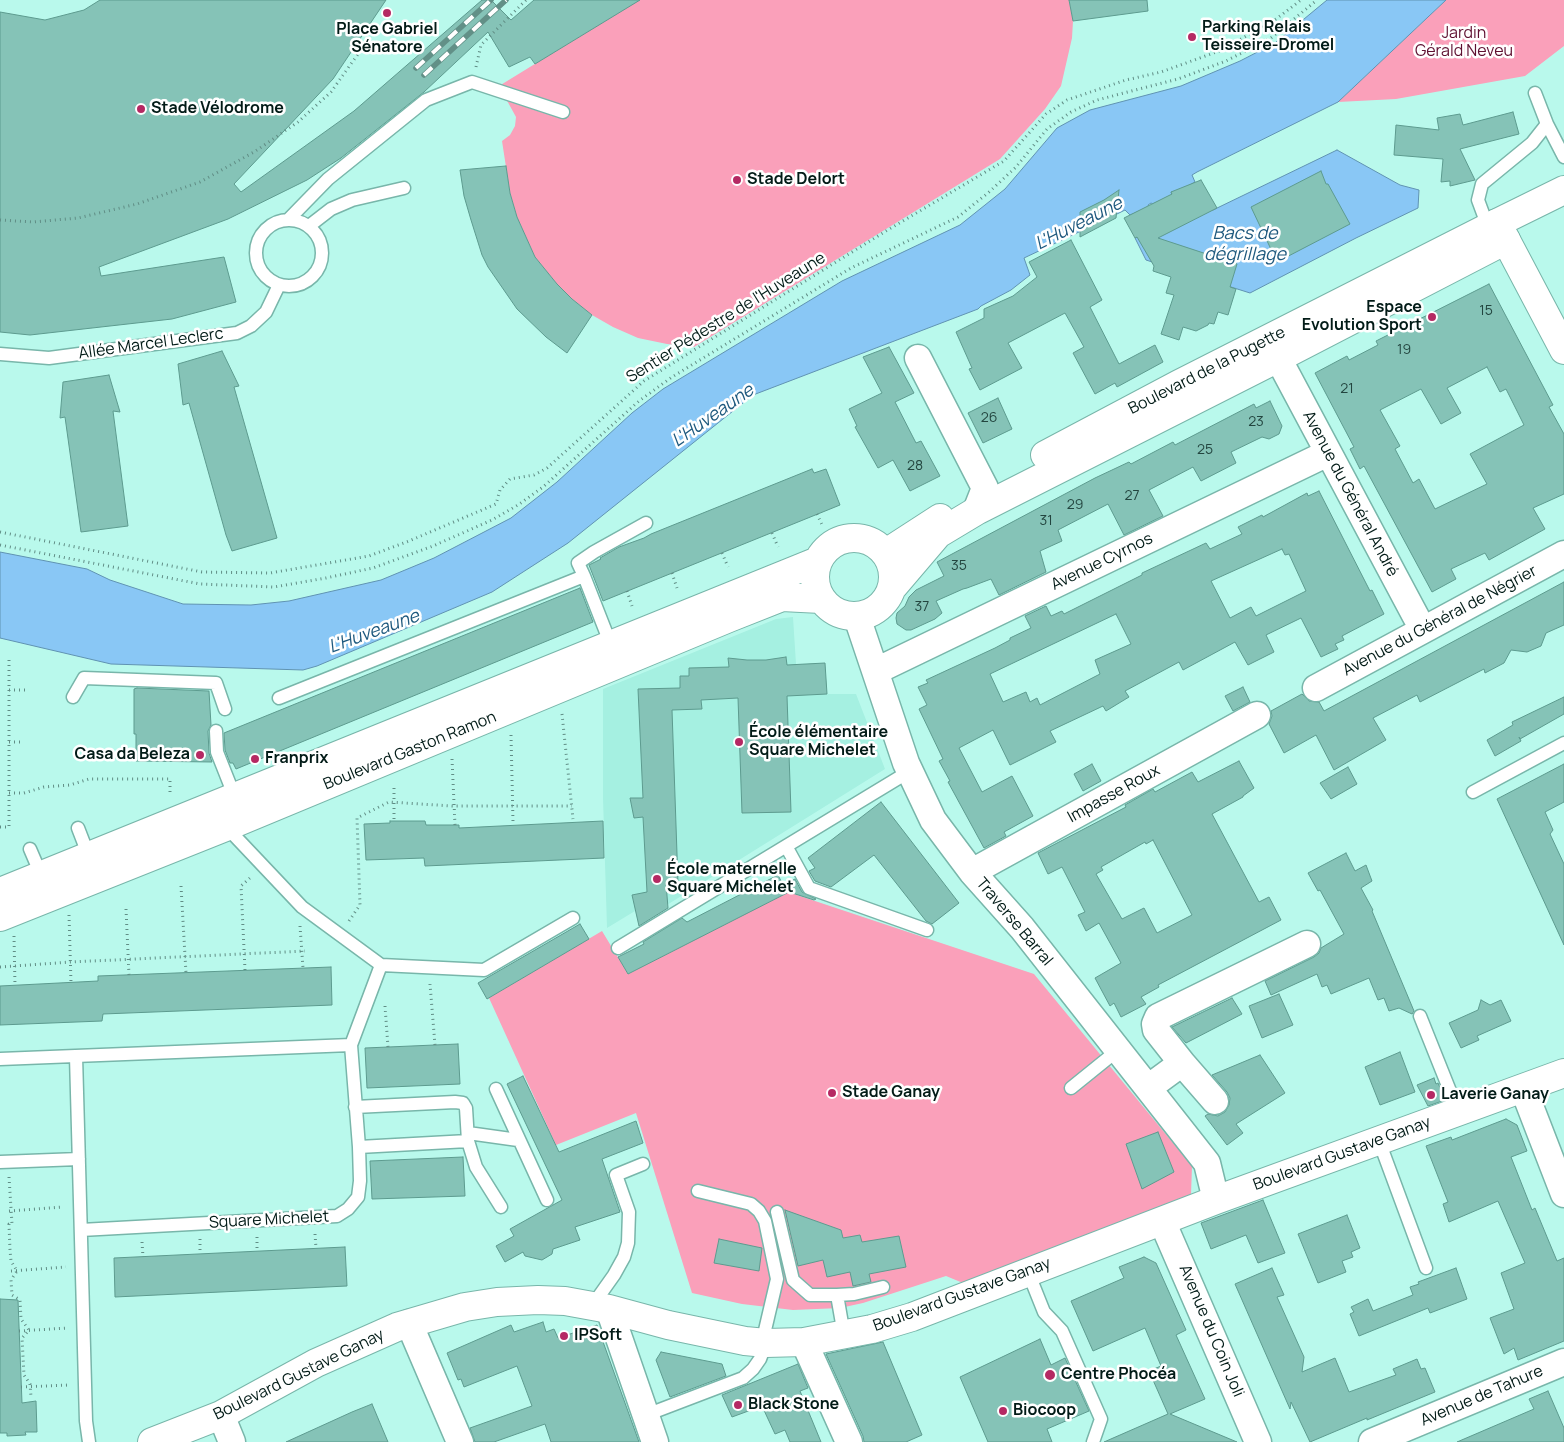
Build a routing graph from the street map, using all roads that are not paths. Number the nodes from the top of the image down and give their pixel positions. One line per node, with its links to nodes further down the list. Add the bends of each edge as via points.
1 (1535, 93): 3 (lane)
2 (563, 112): 7 (lane, via 472,82 426,100 328,179)
3 (1547, 124): 4 (lane); 9 (lane, via 1532,143 1482,184 1478,200)
4 (1564, 157)
5 (404, 188): 8 (lane, via 352,200 331,209)
6 (1564, 190): 9 (street, Boulevard de la Pugette)
7 (288, 220): 8 (lane); 10 (lane, via 268,228 256,246 259,268)
8 (309, 226): 10 (lane, via 321,244 318,270 306,282 296,286)
9 (1497, 230): 11 (street); 14 (street, Boulevard de la Pugette); 16 (street, Boulevard de la Pugette, via 1179,384)
10 (279, 285): 12 (lane, Allée Marcel Leclerc, via 266,312 251,326 237,332 49,358)
11 (1564, 350)
12 (0, 354)
13 (918, 358): 16 (street)
14 (1278, 358): 15 (street, Avenue du Général André); 16 (street, Boulevard de la Pugette)
15 (1328, 452): 25 (street, Avenue du Général André); 27 (street, Avenue Cyrnos)
16 (980, 499): 18 (street, Boulevard de la Pugette); 22 (street, Boulevard de la Pugette, via 938,534)
17 (646, 523): 21 (lane, via 578,564)
18 (886, 553): 20 (street, via 865,538 853,537 832,544); 22 (street, via 892,564)
19 (1564, 554): 25 (street, Avenue du Général de Négrier)
20 (818, 561): 23 (street, via 814,574); 26 (street, Boulevard Gaston Ramon)
21 (584, 576): 26 (lane); 30 (lane)
22 (892, 588): 24 (street, via 879,607 869,614)
23 (821, 599): 24 (street, via 837,612); 37 (street, Boulevard Gaston Ramon, via 782,598 395,757)
24 (857, 616): 27 (street, Traverse Barral)
25 (1423, 630): 28 (street, Avenue du Général de Négrier)
26 (611, 645): 37 (street, Boulevard Gaston Ramon)
27 (876, 671): 35 (street, Traverse Barral)
28 (1316, 688)
29 (73, 697): 31 (lane, via 84,678 216,683)
30 (279, 698)
31 (225, 709)
32 (1257, 715): 42 (street, Impasse Roux)
33 (216, 731): 37 (lane, via 217,752)
34 (1564, 743): 36 (lane)
35 (910, 771): 39 (lane); 42 (street, Traverse Barral, via 933,820)
36 (1473, 792)
37 (237, 816): 41 (street, Boulevard Gaston Ramon); 50 (lane, via 252,854 302,907)
38 (78, 828): 41 (lane)
39 (786, 846): 47 (lane, via 809,888); 49 (lane)
40 (30, 849): 44 (lane)
41 (93, 867): 44 (street, Boulevard Gaston Ramon)
42 (972, 872): 53 (street, Traverse Barral, via 1022,928)
43 (0, 892): 44 (street, Boulevard Gaston Ramon)
44 (53, 896): 46 (street, Boulevard Gaston Ramon)
45 (573, 918): 50 (lane, via 484,970)
46 (7, 926)
47 (927, 930)
48 (1307, 944): 56 (street, via 1158,1017 1156,1030)
49 (618, 948)
50 (381, 965): 52 (lane, Square Michelet)
51 (1420, 1016): 64 (lane)
52 (351, 1045): 54 (lane); 63 (lane, Square Michelet)
53 (1118, 1050): 58 (lane); 59 (street, Traverse Barral)
54 (76, 1056): 55 (lane); 69 (lane)
55 (0, 1059)
56 (1182, 1063): 59 (street); 62 (street)
57 (1564, 1073): 60 (street, Boulevard Gustave Ganay)
58 (1071, 1088)
59 (1148, 1088): 75 (street, Traverse Barral, via 1207,1163)
60 (1523, 1088): 64 (street, Boulevard Gustave Ganay); 73 (street)
61 (496, 1089): 66 (lane)
62 (1215, 1101)
63 (355, 1107): 65 (lane, via 463,1103); 68 (lane, Square Michelet)
64 (1458, 1111): 67 (street, Boulevard Gustave Ganay)
65 (468, 1137): 66 (lane); 68 (lane); 76 (lane, via 476,1167)
66 (518, 1140): 74 (lane)
67 (1379, 1141): 75 (street, Boulevard Gustave Ganay); 80 (lane)
68 (359, 1147): 79 (lane, Square Michelet, via 358,1197 337,1216)
69 (79, 1159): 70 (lane); 79 (lane)
70 (4, 1162)
71 (643, 1164): 84 (lane, via 616,1175 629,1212 628,1244)
72 (698, 1192): 88 (lane, via 751,1204 765,1221 777,1279)
73 (1564, 1194)
74 (547, 1200)
75 (1216, 1200): 78 (street, Boulevard Gustave Ganay)
76 (501, 1207)
77 (777, 1212): 83 (lane, via 793,1280 810,1295)
78 (1162, 1221): 81 (street, Boulevard Gustave Ganay); 99 (street, Avenue du Coin Joli)
79 (81, 1230): 92 (lane)
80 (1426, 1268)
81 (1028, 1272): 86 (street, Boulevard Gustave Ganay, via 912,1317); 98 (lane, via 1044,1312 1062,1331 1100,1419)
82 (883, 1287): 83 (lane)
83 (837, 1295): 86 (lane)
84 (601, 1308): 85 (street, Boulevard Gustave Ganay, via 565,1301 497,1302 464,1307); 88 (street, Boulevard Gustave Ganay, via 668,1326); 91 (street)
85 (410, 1323): 90 (street, Boulevard Gustave Ganay, via 316,1363); 95 (street)
86 (844, 1335): 87 (street, Boulevard Gustave Ganay)
87 (804, 1342): 88 (street, Boulevard Gustave Ganay); 97 (street)
88 (764, 1343): 91 (lane, via 760,1359 743,1378)
89 (1564, 1362): 100 (street, Avenue de Tahure)
90 (221, 1415): 93 (street, Boulevard Gustave Ganay); 94 (street)
91 (646, 1415): 96 (street)
92 (88, 1442)
93 (152, 1442)
94 (232, 1442)
95 (460, 1442)
96 (655, 1442)
97 (849, 1442)
98 (1093, 1442)
99 (1258, 1442)
100 (1372, 1442)

